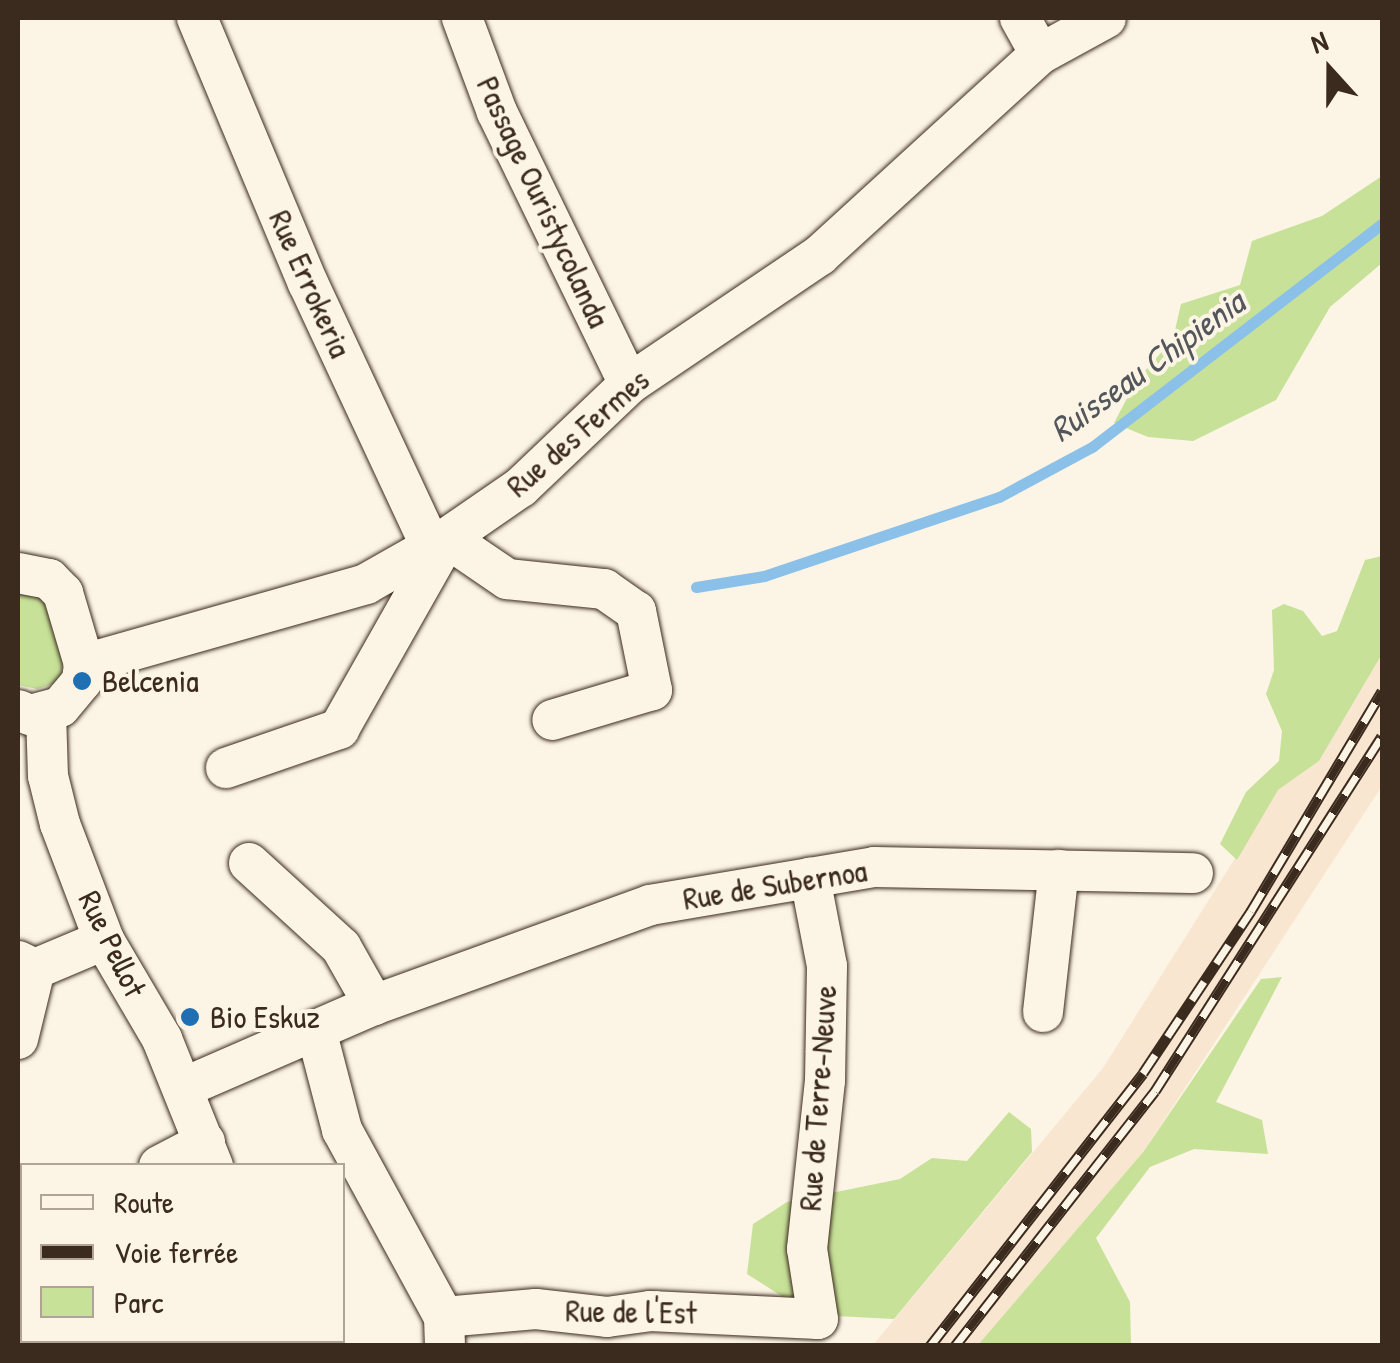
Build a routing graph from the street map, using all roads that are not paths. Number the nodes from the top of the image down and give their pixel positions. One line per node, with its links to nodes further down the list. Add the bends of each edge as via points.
1 (197, 18): 7 (street, Rue Errokeria, via 308,282)
2 (462, 18): 6 (street, Passage Ouristycolanda, via 497,112)
3 (1020, 18): 5 (street)
4 (1106, 18): 5 (street, Rue des Fermes)
5 (1040, 54): 6 (street, Rue des Fermes, via 820,255)
6 (629, 384): 7 (street, Rue des Fermes, via 522,487)
7 (439, 542): 9 (street, Rue des Fermes, via 366,584); 11 (street, via 507,579 604,589 636,611 652,690); 12 (street, via 339,730)
8 (18, 573): 9 (street, via 49,579 63,593)
9 (84, 664): 10 (street, via 73,696)
10 (32, 712): 13 (street, Rue Pellot)
11 (552, 720)
12 (226, 768)
13 (33, 786): 18 (street, Rue Pellot)
14 (249, 864): 20 (street, via 341,946)
15 (1059, 870): 16 (street, Rue de Subernoa); 17 (street, Rue de Subernoa, via 874,867); 21 (street)
16 (1193, 873)
17 (810, 878): 20 (street, Rue de Subernoa, via 650,905); 27 (street, Rue de Terre-Neuve, via 828,966 825,1081 807,1249)
18 (104, 940): 19 (street); 24 (street, Rue Pellot)
19 (26, 965): 23 (street)
20 (374, 1005): 22 (street, Rue de Subernoa)
21 (1043, 1012)
22 (316, 1030): 24 (street, Rue de Subernoa); 28 (street, via 342,1130)
23 (18, 1039)
24 (184, 1087): 25 (street, Rue Pellot)
25 (209, 1154): 26 (street)
26 (172, 1163)
27 (818, 1319): 28 (street, Rue de l'Est, via 650,1310 608,1317 536,1309)
28 (444, 1331)

